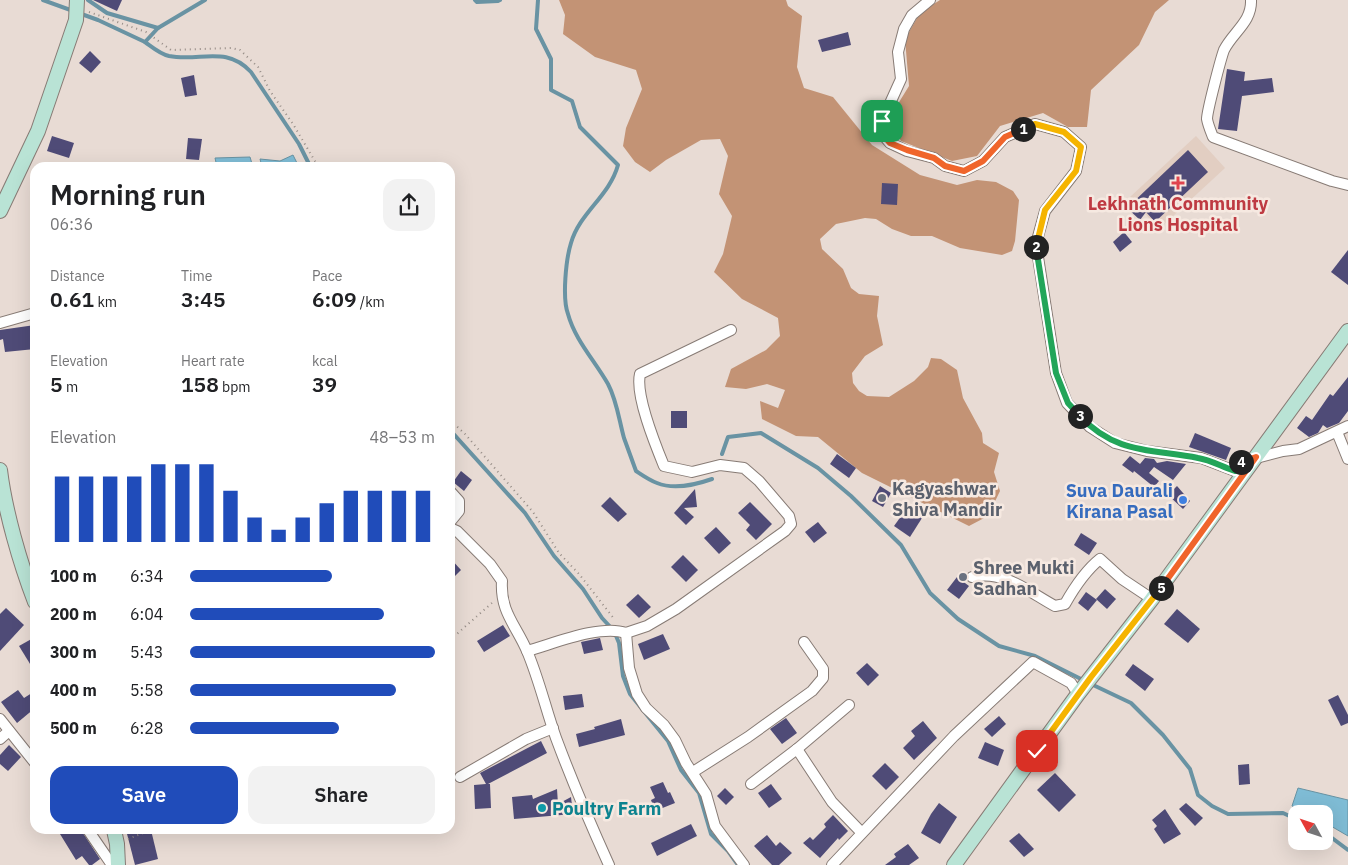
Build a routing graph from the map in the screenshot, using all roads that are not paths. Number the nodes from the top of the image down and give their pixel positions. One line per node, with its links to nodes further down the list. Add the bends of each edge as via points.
1 (930, 0): 12 (street, via 912,15 904,29 898,52 901,78 882,121 883,135 890,143 964,171 983,161 1005,137 1035,124 1064,132 1081,147 1076,171 1045,210 1036,244 1056,373 1068,403 1090,427 1115,443 1201,458 1235,471 1241,462)
2 (1251, 0): 4 (street, via 1245,24 1224,50 1207,118 1213,137)
3 (77, 4): 5 (main road, via 76,20 38,131)
4 (1348, 185)
5 (0, 211)
6 (30, 315): 7 (street)
7 (0, 324)
8 (731, 330): 21 (street, via 640,374 638,383 651,432 664,466 692,472 720,465 744,468 789,516 790,524 785,531 676,609 648,626)
9 (1348, 331): 12 (main road)
10 (1348, 426): 11 (street)
11 (1337, 432): 12 (street, via 1299,449); 13 (street)
12 (1256, 457): 20 (main road)
13 (1348, 459)
14 (0, 470): 19 (main road, via 2,488)
15 (455, 497): 16 (street, via 459,501 459,511)
16 (455, 516)
17 (455, 530): 23 (street, via 490,564 502,581 501,595)
18 (972, 577): 20 (street, via 1000,577 1054,606 1065,604 1100,559)
19 (30, 585)
20 (1152, 599): 24 (main road)
21 (618, 632): 23 (street, via 576,637); 32 (street, via 637,694 675,740)
22 (804, 642): 32 (street, via 823,669 823,678 812,690 748,737)
23 (527, 651): 27 (street)
24 (1078, 694): 35 (street, via 1071,683 1033,662 954,736); 43 (main road)
25 (849, 705): 30 (street)
26 (0, 719): 28 (street)
27 (553, 728): 33 (street, via 526,739); 40 (street)
28 (9, 731): 29 (street); 31 (street)
29 (0, 739)
30 (797, 750): 34 (street); 35 (street, via 832,802)
31 (30, 757)
32 (693, 772): 41 (street, via 706,794 715,826)
33 (460, 777)
34 (751, 784)
35 (861, 832): 42 (street)
36 (91, 834): 38 (street)
37 (116, 837): 39 (main road)
38 (112, 865)
39 (118, 865)
40 (609, 865)
41 (744, 865)
42 (832, 865)
43 (954, 865)

